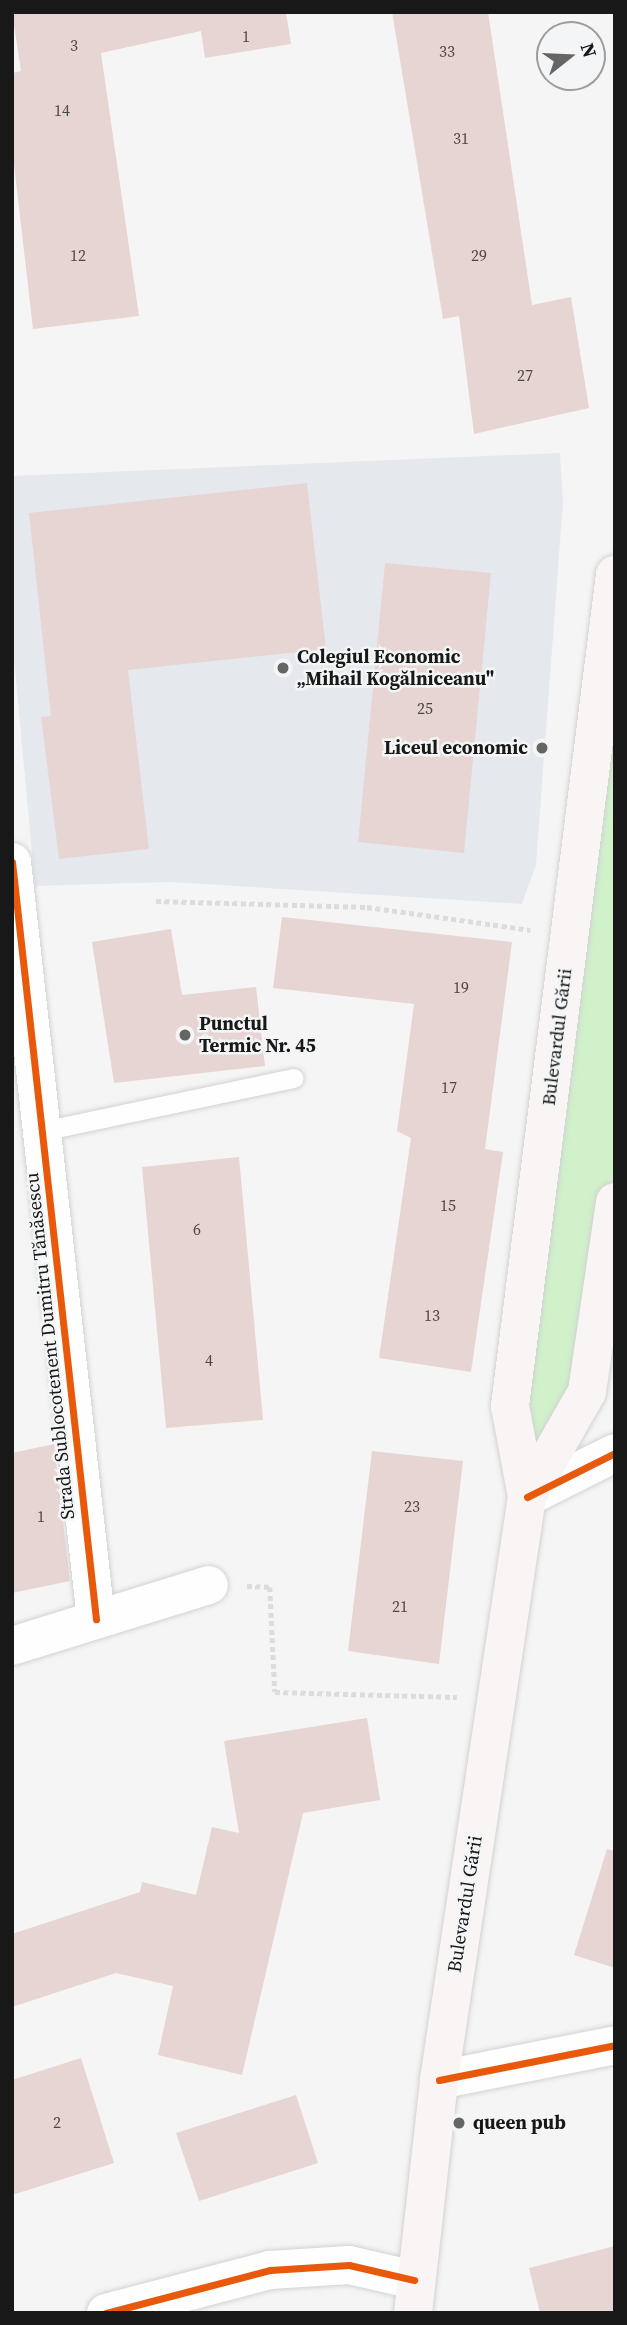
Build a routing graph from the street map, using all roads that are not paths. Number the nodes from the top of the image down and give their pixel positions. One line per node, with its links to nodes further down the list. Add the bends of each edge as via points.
1 (615, 575): 7 (main road, Bulevardul Gării, via 510,1406)
2 (12, 862): 4 (street, Strada Sublocotenent Dumitru Tănăsescu)
3 (293, 1078): 4 (lane)
4 (42, 1131): 9 (street, Strada Sublocotenent Dumitru Tănăsescu)
5 (615, 1202): 7 (main road, Bulevardul Gării, via 587,1392)
6 (615, 1453): 7 (street)
7 (527, 1497): 12 (main road, Bulevardul Gării)
8 (209, 1585): 9 (street)
9 (96, 1619): 10 (street)
10 (12, 1646)
11 (615, 2045): 12 (street)
12 (439, 2080): 13 (main road, Bulevardul Gării)
13 (413, 2297): 14 (street, via 349,2265 270,2270)
14 (106, 2313)

